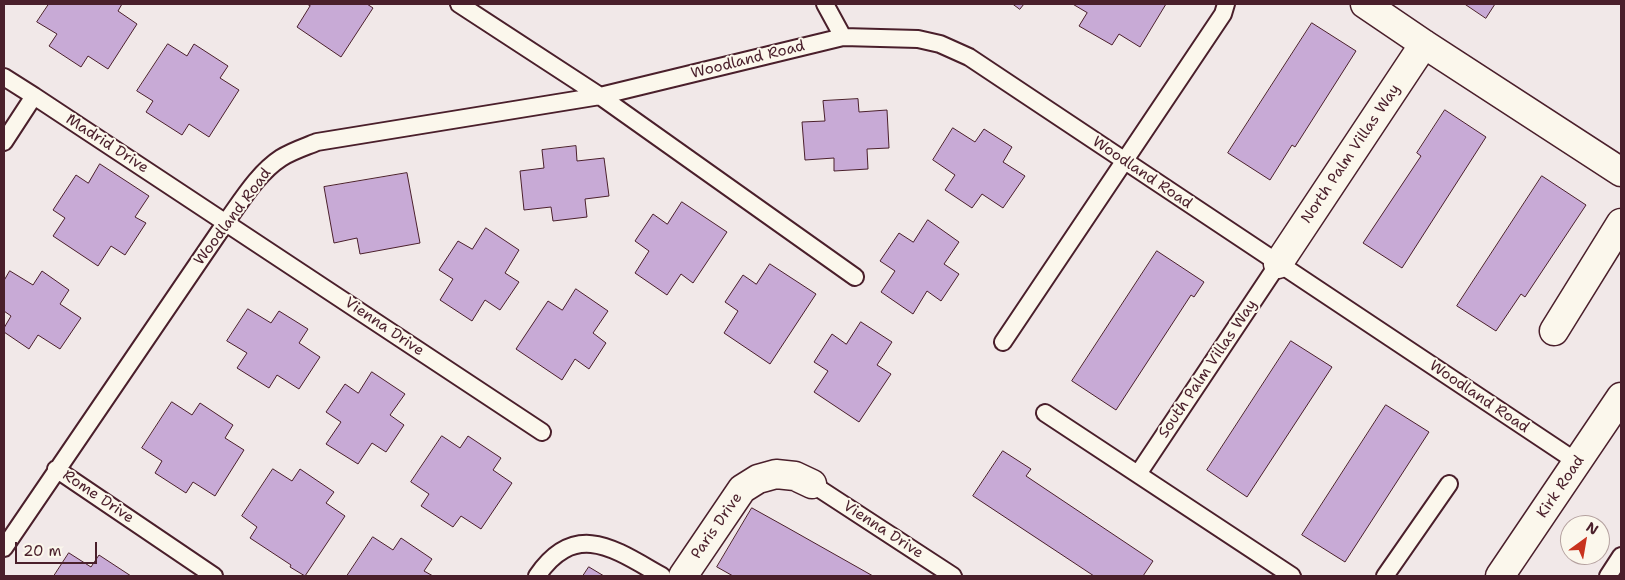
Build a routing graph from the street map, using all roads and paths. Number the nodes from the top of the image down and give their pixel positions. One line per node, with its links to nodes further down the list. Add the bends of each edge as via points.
1 (459, 4): 9 (lane)
2 (825, 4): 5 (lane)
3 (1226, 4): 11 (lane, via 1223,14)
4 (1365, 4): 6 (street)
5 (843, 37): 9 (lane, Woodland Road); 11 (lane, Woodland Road, via 918,38 940,44 969,57)
6 (1424, 44): 12 (street); 15 (street, North Palm Villas Way)
7 (4, 77): 8 (lane, Madrid Drive)
8 (34, 96): 10 (lane); 13 (lane, Madrid Drive)
9 (600, 96): 13 (lane, Woodland Road, via 317,142 281,158 266,170); 16 (lane)
10 (4, 142)
11 (1125, 162): 15 (lane, Woodland Road); 18 (lane)
12 (1621, 172)
13 (226, 222): 21 (lane, Vienna Drive); 23 (lane, Woodland Road)
14 (1621, 223): 17 (street)
15 (1278, 264): 22 (lane, Woodland Road); 24 (lane, South Palm Villas Way)
16 (855, 277)
17 (1554, 331)
18 (1004, 342)
19 (1621, 398): 22 (street, Kirk Road)
20 (1045, 413): 24 (lane)
21 (542, 432)
22 (1577, 462): 36 (street, Kirk Road)
23 (56, 469): 27 (lane, Woodland Road); 29 (lane, Rome Drive)
24 (1138, 474): 34 (lane)
25 (812, 484): 32 (street, Paris Drive, via 795,476 776,474 758,479 742,489); 33 (lane, Vienna Drive)
26 (1449, 484): 35 (lane)
27 (4, 548)
28 (1621, 556): 37 (lane)
29 (214, 576)
30 (537, 576): 31 (lane, via 562,550 580,544 598,544 616,550)
31 (662, 576)
32 (683, 576)
33 (953, 576)
34 (1292, 576)
35 (1385, 576)
36 (1500, 576)
37 (1608, 576)

